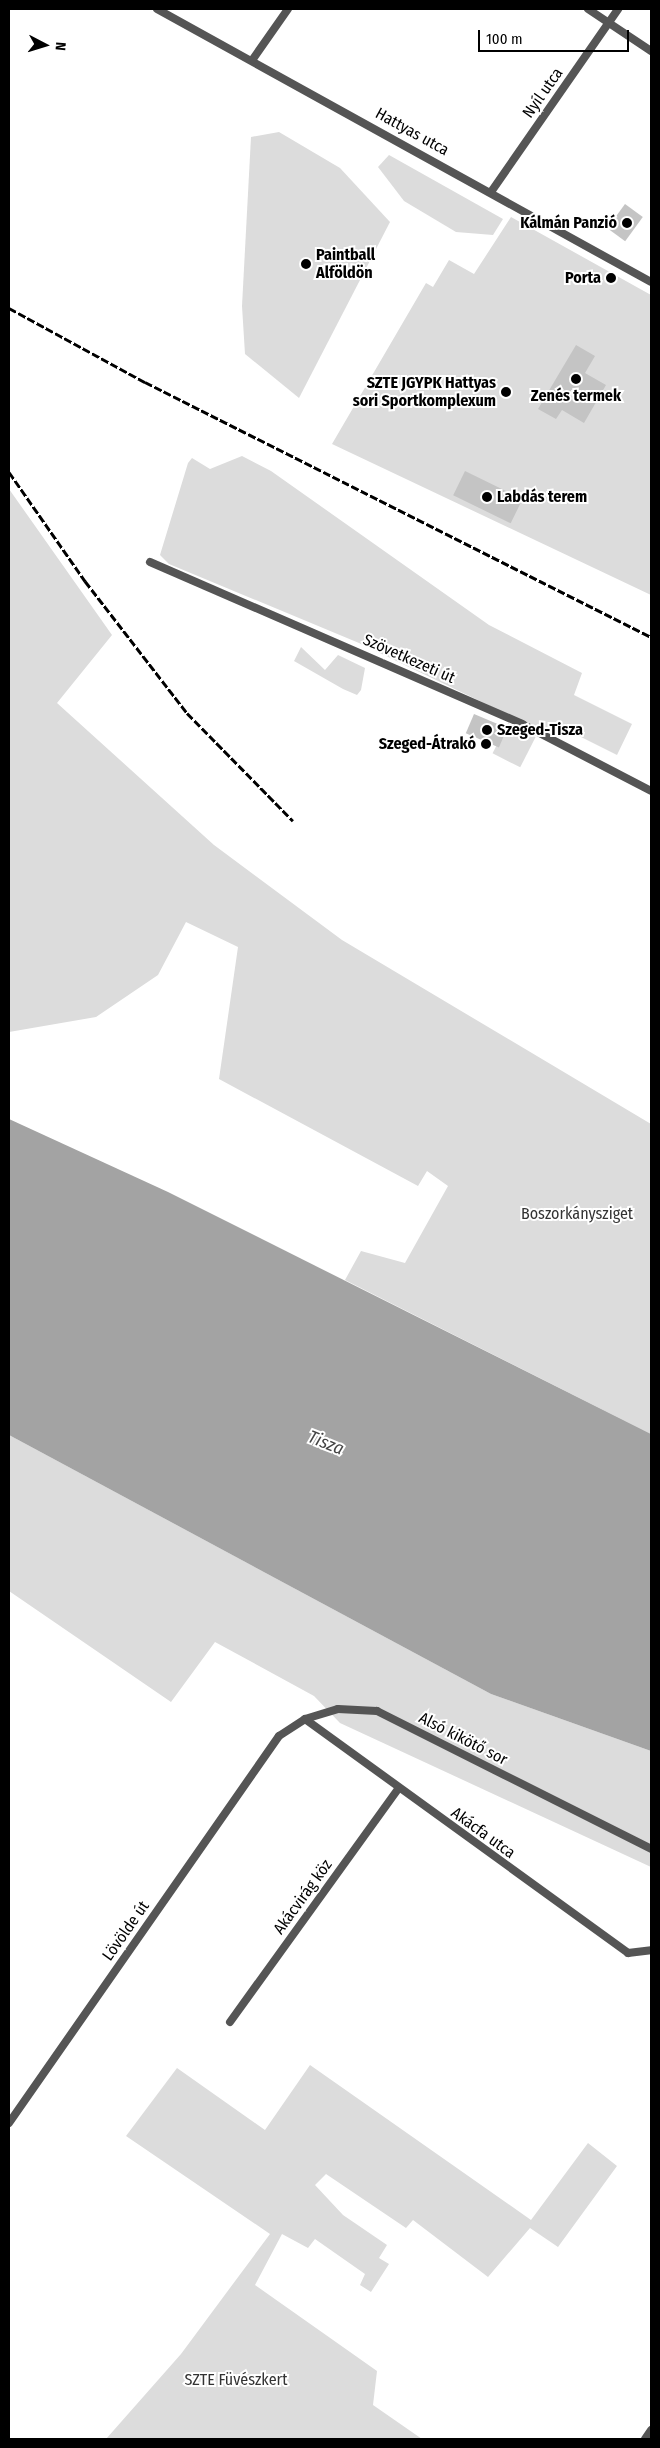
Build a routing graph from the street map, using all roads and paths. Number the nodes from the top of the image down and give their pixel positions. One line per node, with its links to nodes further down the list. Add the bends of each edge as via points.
1 (157, 9): 6 (street, Hattyas utca)
2 (175, 9): 6 (street)
3 (288, 9): 9 (street)
4 (588, 9): 7 (street)
5 (618, 9): 7 (street, Nyíl utca)
6 (170, 16): 9 (street, Hattyas utca)
7 (608, 22): 8 (street); 10 (street, Nyíl utca)
8 (651, 51)
9 (253, 59): 10 (street, Hattyas utca)
10 (491, 192): 11 (street, Hattyas utca)
11 (651, 282)
12 (150, 562): 13 (street, Szövetkezeti út, via 522,724)
13 (651, 791)
14 (305, 1719): 15 (street, Alsó kikötő sor, via 279,1736); 16 (street, Akácfa utca); 17 (street, Alsó kikötő sor, via 338,1709 377,1711)
15 (266, 1755): 20 (street, Lövölde út)
16 (398, 1789): 18 (street, Akácfa utca, via 628,1953); 19 (street, Akácvirág köz)
17 (651, 1849)
18 (651, 1950)
19 (230, 2022)
20 (9, 2123)
21 (651, 2430): 22 (street)
22 (645, 2439)

